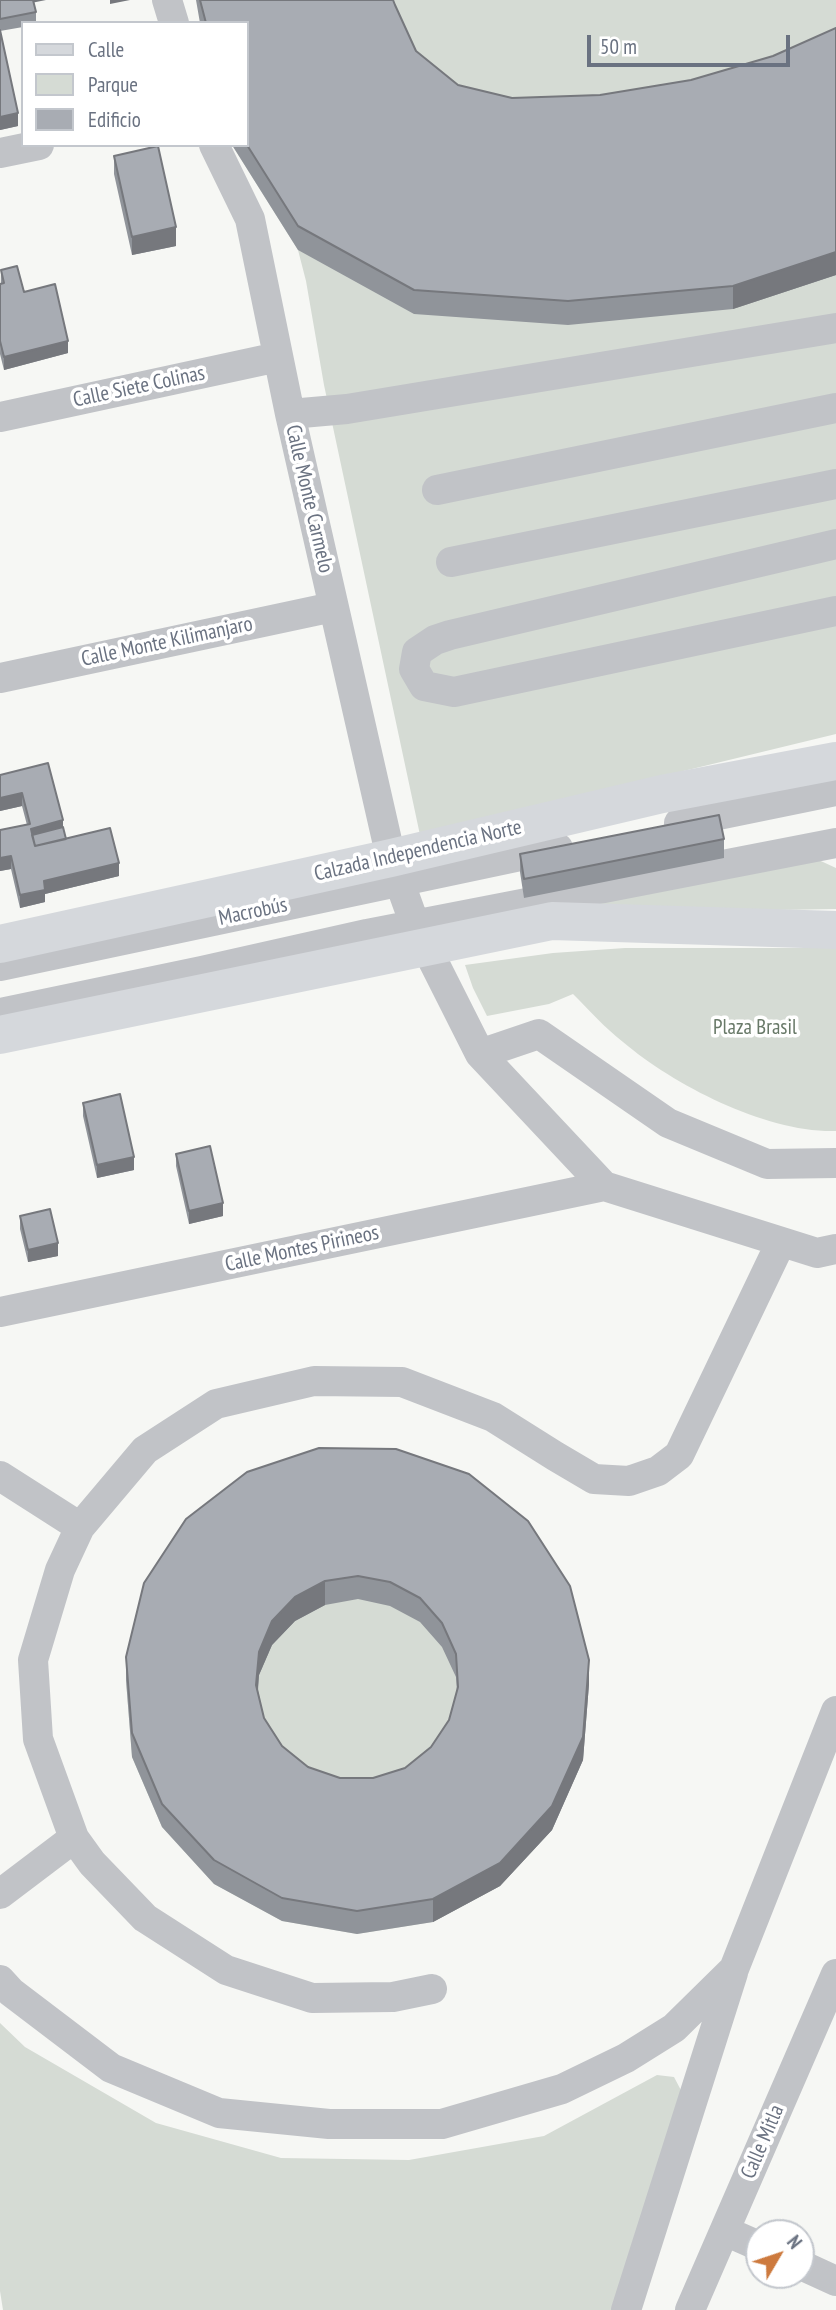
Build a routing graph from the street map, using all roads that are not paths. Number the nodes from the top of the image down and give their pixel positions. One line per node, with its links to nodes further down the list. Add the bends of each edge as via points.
1 (167, 0): 2 (street)
2 (173, 21)
3 (28, 147): 5 (street)
4 (215, 147): 7 (street, Calle Monte Carmelo, via 250,219)
5 (0, 153)
6 (836, 328): 9 (street, via 347,409)
7 (278, 357): 9 (street, Calle Monte Carmelo); 10 (street, Calle Siete Colinas)
8 (836, 408): 12 (street)
9 (290, 414): 15 (street, Calle Monte Carmelo)
10 (0, 416)
11 (836, 484): 14 (street)
12 (437, 490)
13 (836, 544): 16 (street, via 450,635 417,652 414,669 424,686 454,692)
14 (451, 562)
15 (333, 607): 17 (street, Calle Monte Kilimanjaro); 23 (street, Calle Monte Carmelo)
16 (836, 611)
17 (0, 678)
18 (836, 761): 23 (main road, Calzada Independencia Norte, via 662,794)
19 (836, 791): 20 (street)
20 (658, 827)
21 (590, 841): 23 (street, Macrobús)
22 (831, 847): 25 (street)
23 (395, 869): 25 (street); 26 (main road, Calzada Independencia Norte); 27 (street, Macrobús)
24 (836, 930): 25 (main road, via 552,921)
25 (421, 936): 28 (street); 29 (main road); 30 (street)
26 (0, 944)
27 (0, 966)
28 (0, 1013)
29 (0, 1035)
30 (480, 1054): 31 (street, via 539,1034 668,1124 767,1164); 32 (street)
31 (836, 1163)
32 (604, 1186): 33 (street); 35 (street, Calle Montes Pirineos)
33 (781, 1242): 34 (street, via 817,1253); 37 (street, via 679,1454 658,1471 629,1481 594,1479 494,1417 402,1382 314,1381 216,1404 145,1450)
34 (836, 1249)
35 (0, 1312)
36 (0, 1476): 37 (street)
37 (80, 1527): 39 (street, via 60,1570 33,1660 38,1739)
38 (836, 1710): 41 (street)
39 (74, 1838): 40 (street); 44 (street, via 145,1918 226,1970 312,1998 393,1997)
40 (0, 1894)
41 (734, 1969): 43 (street, via 674,2028 626,2058 562,2089 442,2124 329,2124 219,2113 111,2068); 49 (street)
42 (836, 1975): 45 (street, Calle Mitla)
43 (0, 1980)
44 (432, 1989)
45 (725, 2231): 46 (street); 50 (street, Calle Mitla)
46 (745, 2240)
47 (815, 2271): 48 (street)
48 (836, 2281)
49 (626, 2310)
50 (690, 2310)

